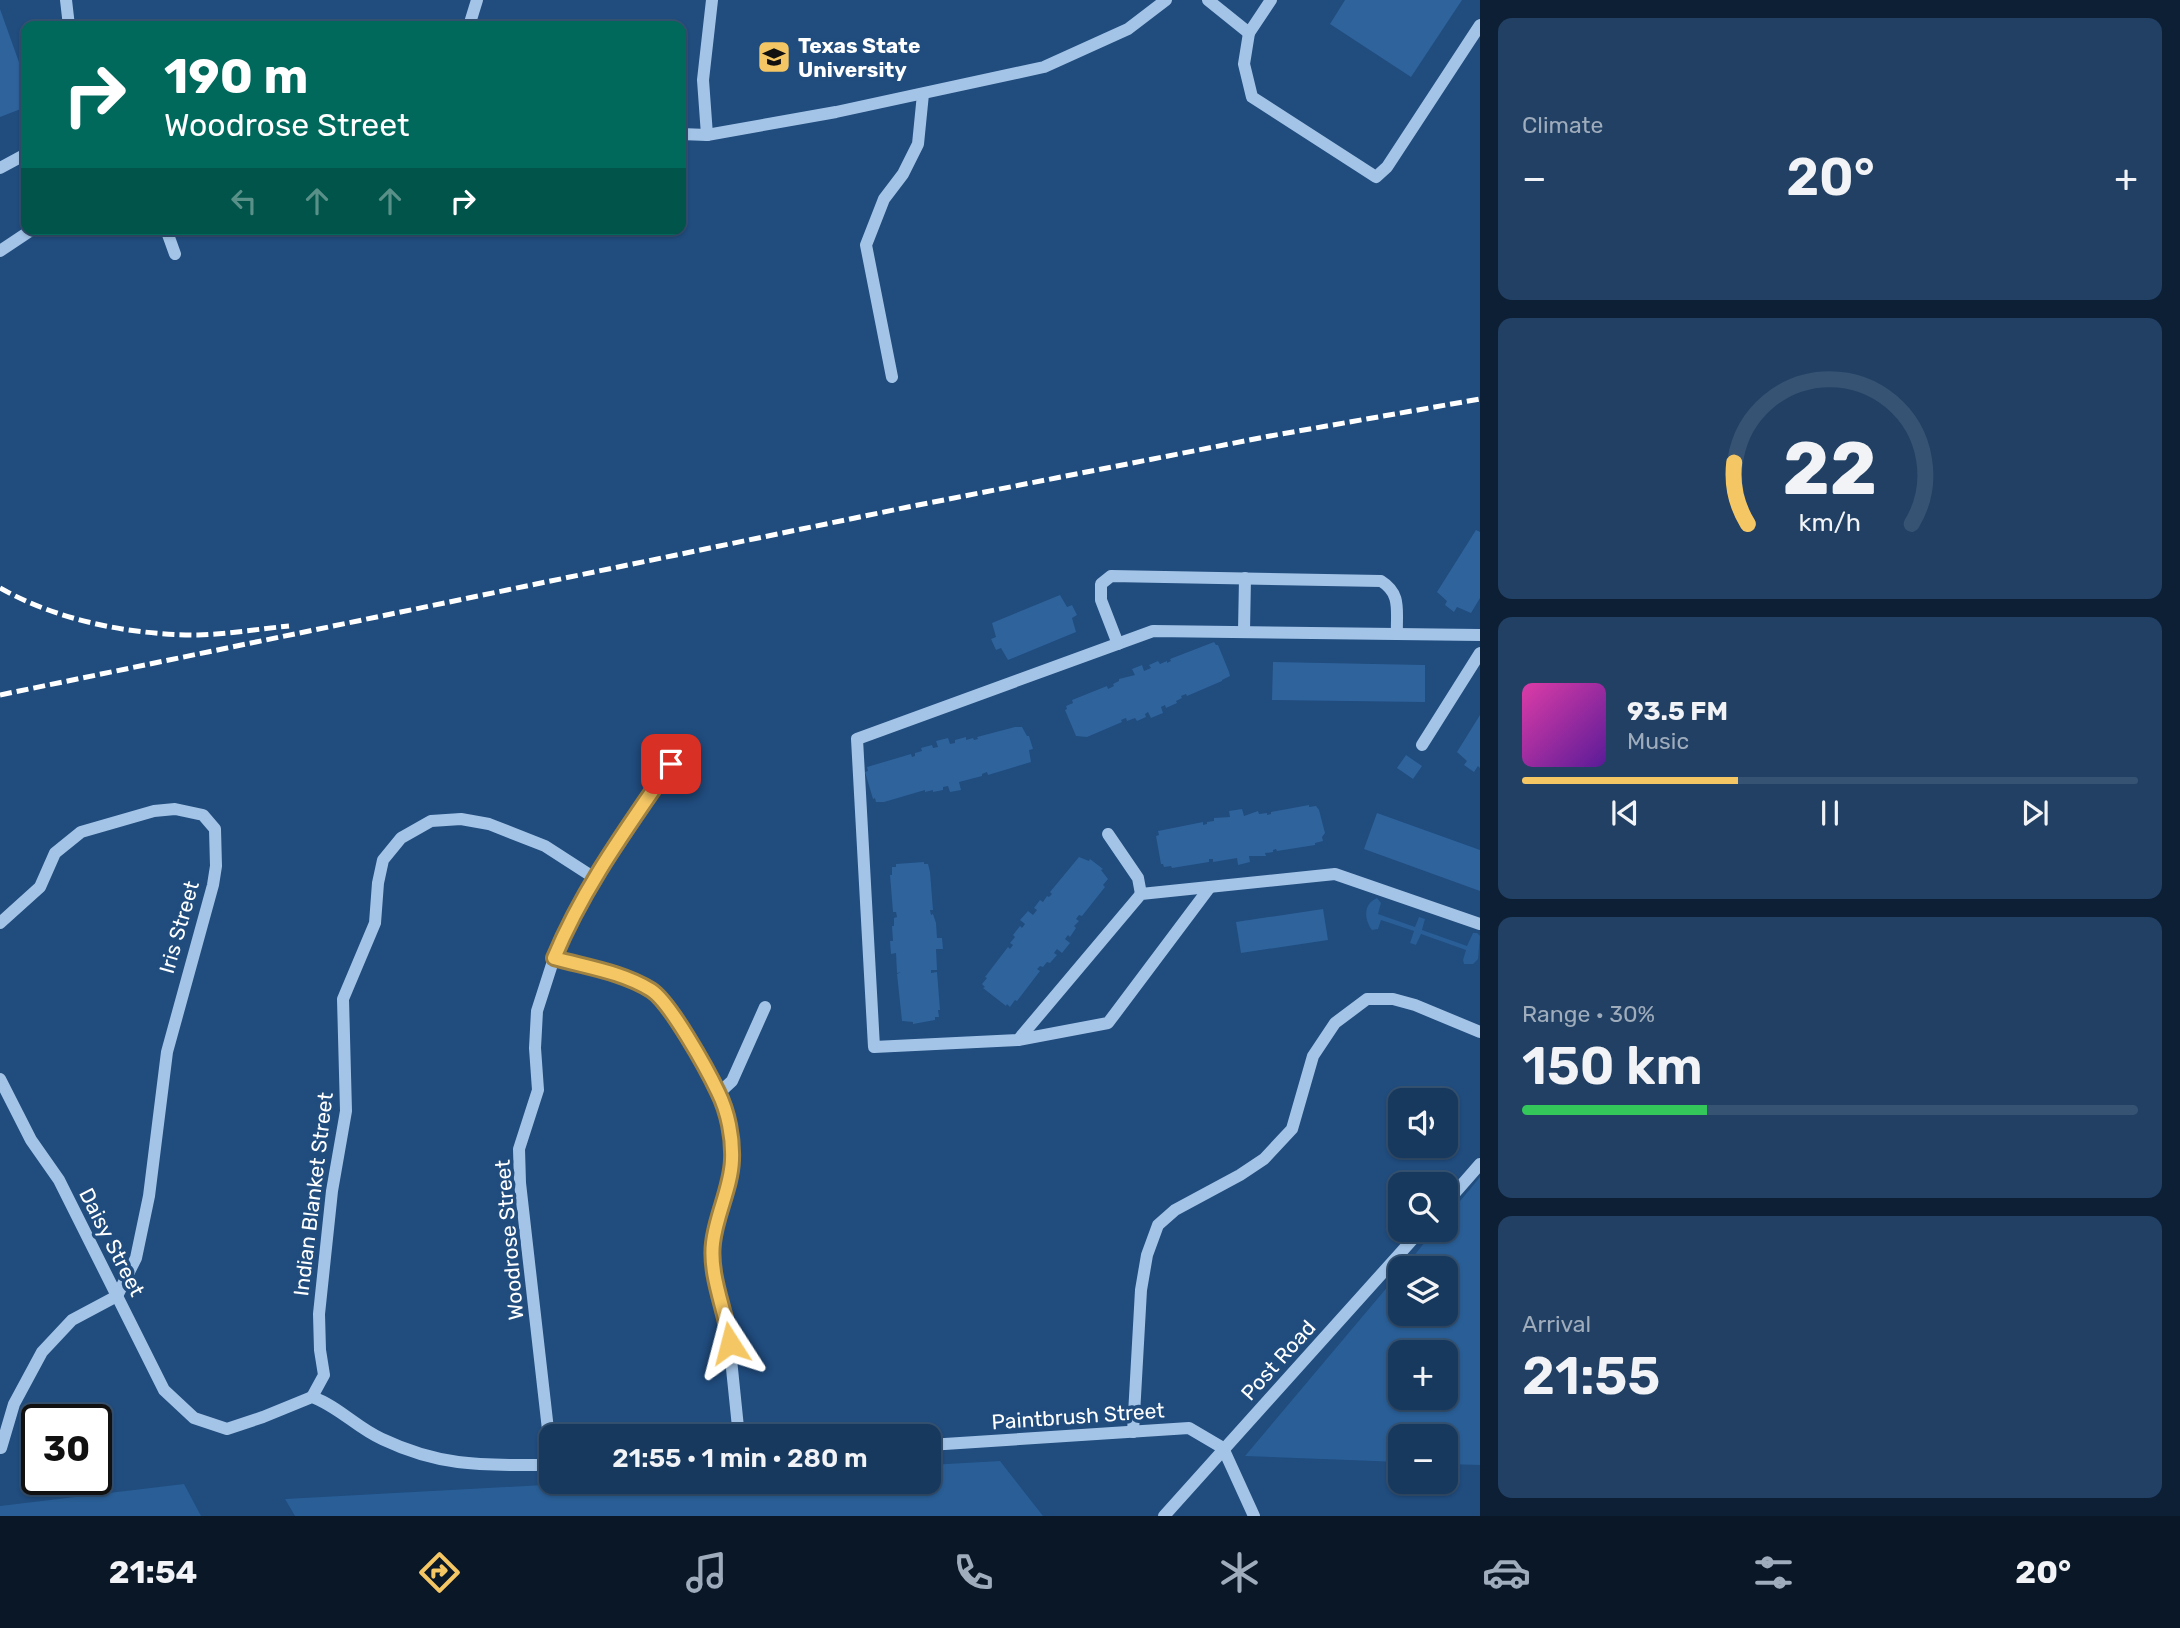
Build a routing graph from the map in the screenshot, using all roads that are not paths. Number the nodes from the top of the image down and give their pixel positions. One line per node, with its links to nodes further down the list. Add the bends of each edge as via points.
1 (66, 0): 7 (street)
2 (477, 0): 8 (street)
3 (712, 0): 13 (street, via 703,80)
4 (1166, 0): 11 (street, via 1128,29 1044,67)
5 (1208, 0): 10 (street)
6 (1271, 0): 10 (street)
7 (68, 21)
8 (471, 21)
9 (1480, 25): 10 (street, via 1376,177 1252,97 1244,64)
10 (1249, 33)
11 (923, 94): 13 (street); 20 (street, via 918,144 884,199 866,246)
12 (686, 134): 13 (street)
13 (707, 135)
14 (21, 157): 15 (street)
15 (0, 168)
16 (24, 235): 18 (street)
17 (168, 235): 19 (street)
18 (0, 251)
19 (175, 254)
20 (892, 377)
21 (1245, 578): 22 (street); 23 (street, via 1381,581 1396,598); 25 (street, via 1111,576 1101,584 1101,600)
22 (1244, 631): 23 (street); 25 (street, via 1153,631)
23 (1397, 634): 24 (street)
24 (1480, 635)
25 (1118, 644): 38 (street, via 857,739 874,1047)
26 (1480, 653): 27 (street)
27 (1422, 745)
28 (671, 764): 30 (street, Woodrose Street)
29 (1108, 834): 32 (street, via 1139,878)
30 (593, 877): 35 (street, Woodrose Street); 45 (street, Indian Blanket Street, via 545,846 489,824 461,819 431,821 401,838 383,860 375,923 343,999 346,1111 319,1314 324,1375)
31 (1210, 887): 32 (street); 34 (street, via 1335,874); 38 (street, via 1108,1023)
32 (1141, 894): 38 (street)
33 (0, 923): 44 (street, Iris Street, via 40,887 55,853 81,832 175,809 203,815 215,829 213,885 167,1052 149,1196 136,1258)
34 (1480, 924)
35 (554, 958): 40 (street, via 630,978 654,992 668,1006); 46 (street, Woodrose Street, via 537,1011 538,1090 519,1149)
36 (765, 1007): 40 (street, via 732,1081)
37 (1480, 1032): 48 (street, via 1415,1005 1367,999 1335,1023 1313,1056 1292,1129 1264,1159 1175,1210 1158,1226 1141,1290)
38 (1018, 1040)
39 (0, 1079): 44 (street, Daisy Street, via 31,1140 59,1180)
40 (719, 1093): 47 (street, via 730,1131 732,1161 712,1244 727,1320)
41 (1480, 1164): 42 (street)
42 (1458, 1189)
43 (1410, 1242): 51 (street, Post Road)
44 (117, 1296): 45 (street, Daisy Street, via 164,1390 194,1418 227,1429); 50 (street, via 72,1320 42,1352 14,1404)
45 (312, 1398): 52 (street, via 379,1438 421,1456 468,1465)
46 (547, 1424)
47 (738, 1424)
48 (1133, 1432): 49 (street, Paintbrush Street); 51 (street, Paintbrush Street, via 1189,1428)
49 (941, 1445)
50 (1, 1448)
51 (1223, 1448): 53 (street, Post Road); 54 (street)
52 (539, 1465)
53 (1164, 1516)
54 (1254, 1516)

